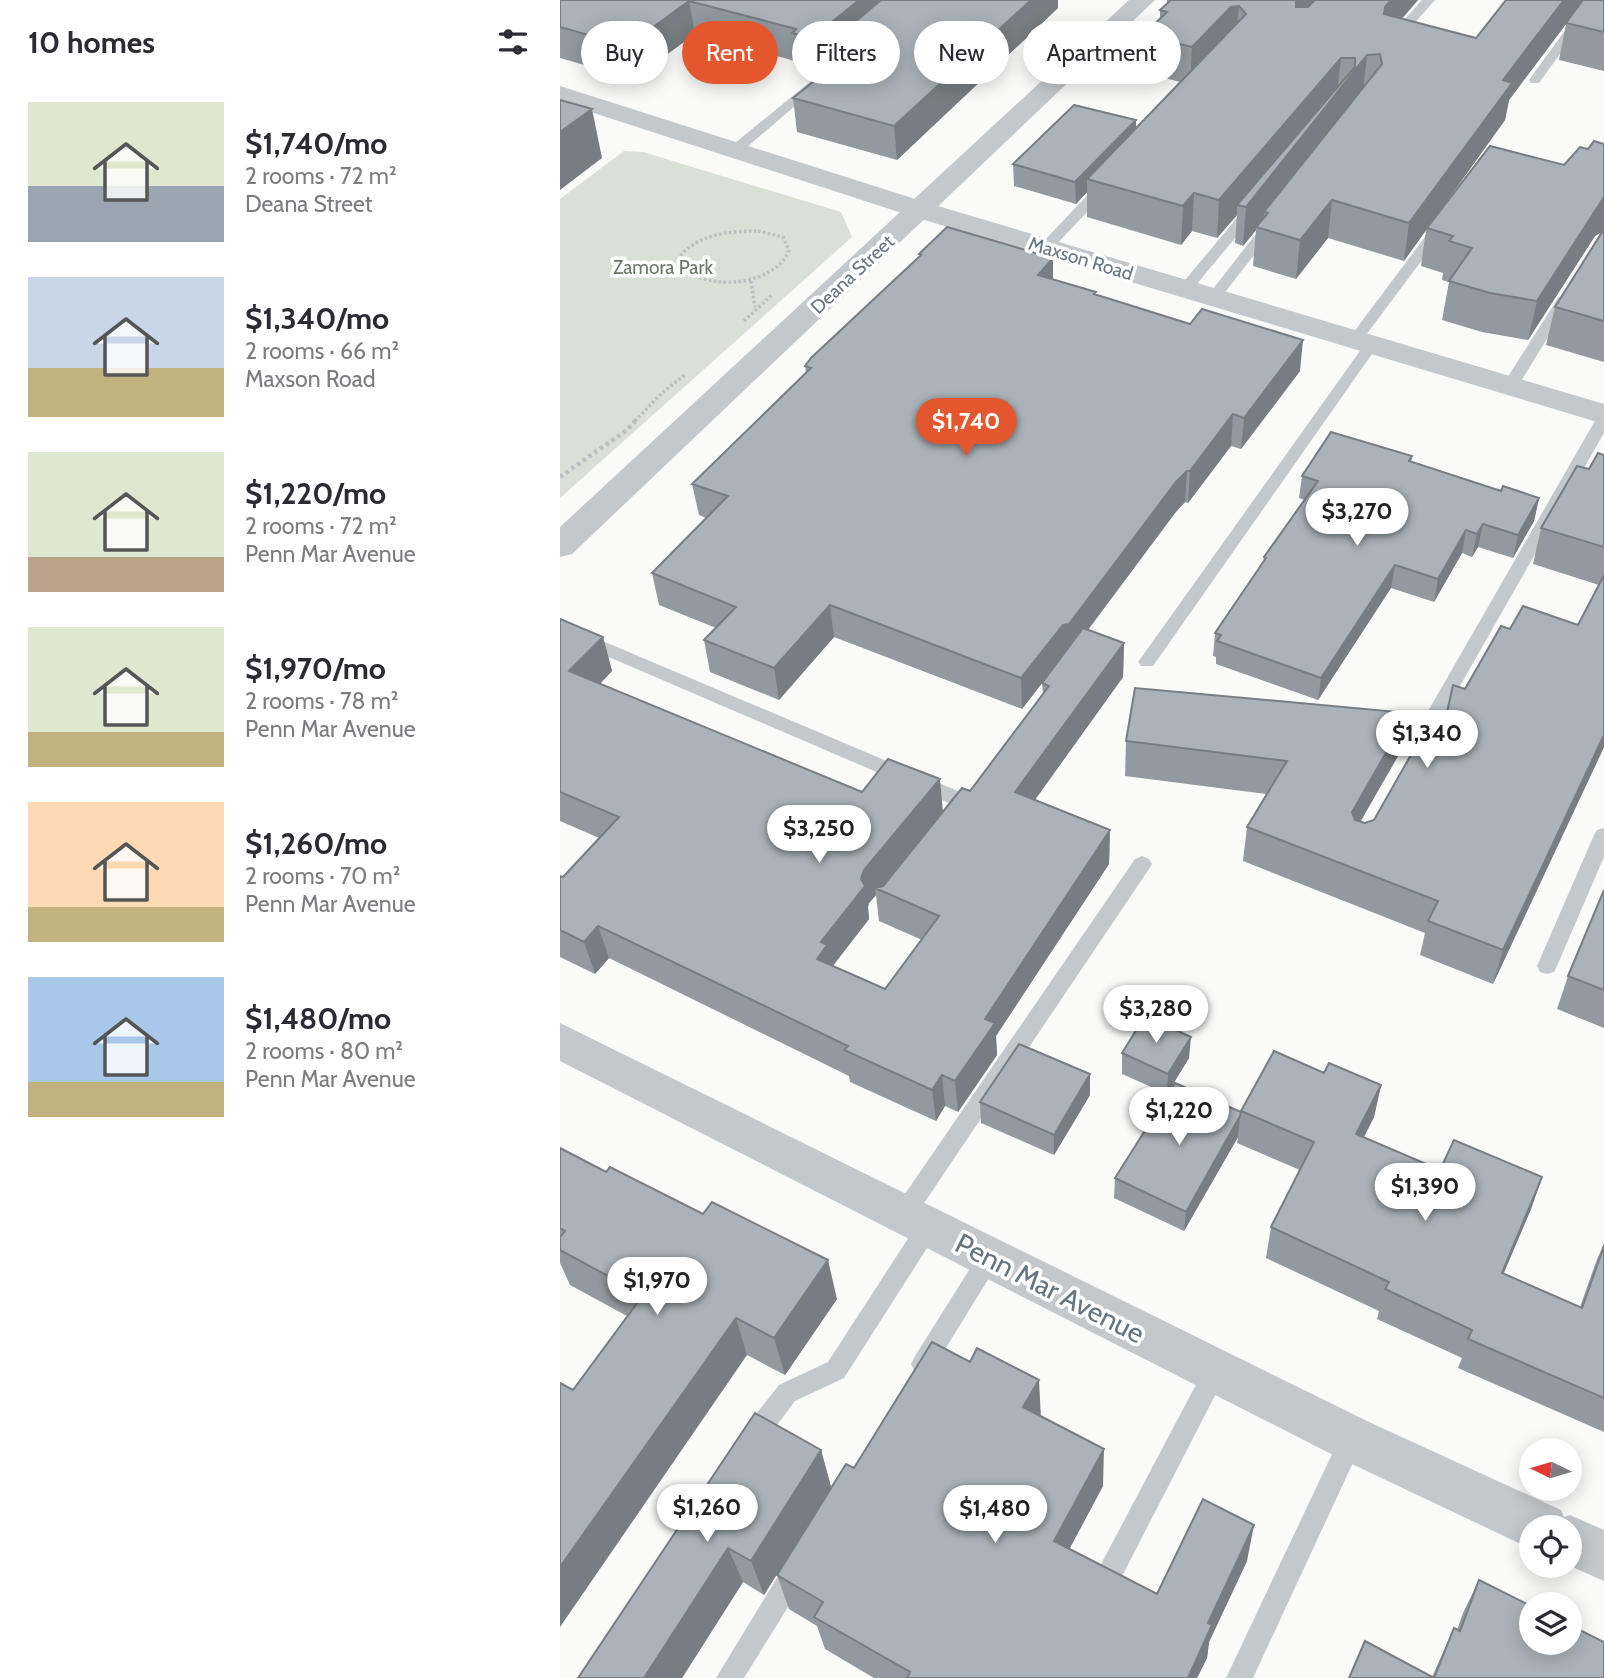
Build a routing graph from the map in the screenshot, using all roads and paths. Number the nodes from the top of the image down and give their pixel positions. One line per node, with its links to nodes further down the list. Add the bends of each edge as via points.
1 (1143, 0): 11 (street, Deana Street)
2 (1429, 0): 4 (lane)
3 (1594, 0): 5 (lane)
4 (1386, 48)
5 (1535, 80)
6 (812, 84): 8 (lane)
7 (560, 94): 8 (street, Maxson Road)
8 (735, 150): 11 (street, Maxson Road)
9 (1113, 177): 14 (lane)
10 (1265, 194): 17 (lane)
11 (921, 210): 14 (street, Maxson Road); 24 (street, Deana Street)
12 (1279, 213): 18 (lane)
13 (1446, 218): 20 (lane)
14 (1046, 247): 17 (street, Maxson Road)
15 (751, 281): 15 (path, via 697,277 678,260 694,244 724,234 760,231 783,237 789,250 786,261); 19 (path)
16 (1575, 282): 21 (lane)
17 (1185, 289): 18 (street, Maxson Road)
18 (1214, 297): 20 (street, Maxson Road)
19 (755, 308)
20 (1364, 342): 21 (street, Maxson Road); 26 (lane)
21 (1510, 386): 22 (street, Maxson Road)
22 (1604, 414)
23 (1604, 419): 27 (lane)
24 (560, 546)
25 (560, 629): 29 (lane)
26 (1147, 662)
27 (1413, 753)
28 (981, 783): 29 (lane)
29 (960, 809)
30 (1604, 835): 32 (lane)
31 (1142, 864): 34 (lane)
32 (1547, 966)
33 (560, 1041): 34 (street, Penn Mar Avenue)
34 (916, 1221): 35 (street, Penn Mar Avenue); 39 (lane, via 836,1370 788,1393)
35 (989, 1258): 36 (street, Penn Mar Avenue); 37 (lane)
36 (1216, 1370): 38 (street, Penn Mar Avenue); 44 (lane)
37 (910, 1386)
38 (1352, 1439): 40 (street, Penn Mar Avenue); 46 (lane)
39 (737, 1457)
40 (1519, 1517)
41 (811, 1546): 45 (lane)
42 (1582, 1546): 43 (street)
43 (1604, 1556)
44 (1108, 1577)
45 (729, 1678)
46 (1239, 1678)

